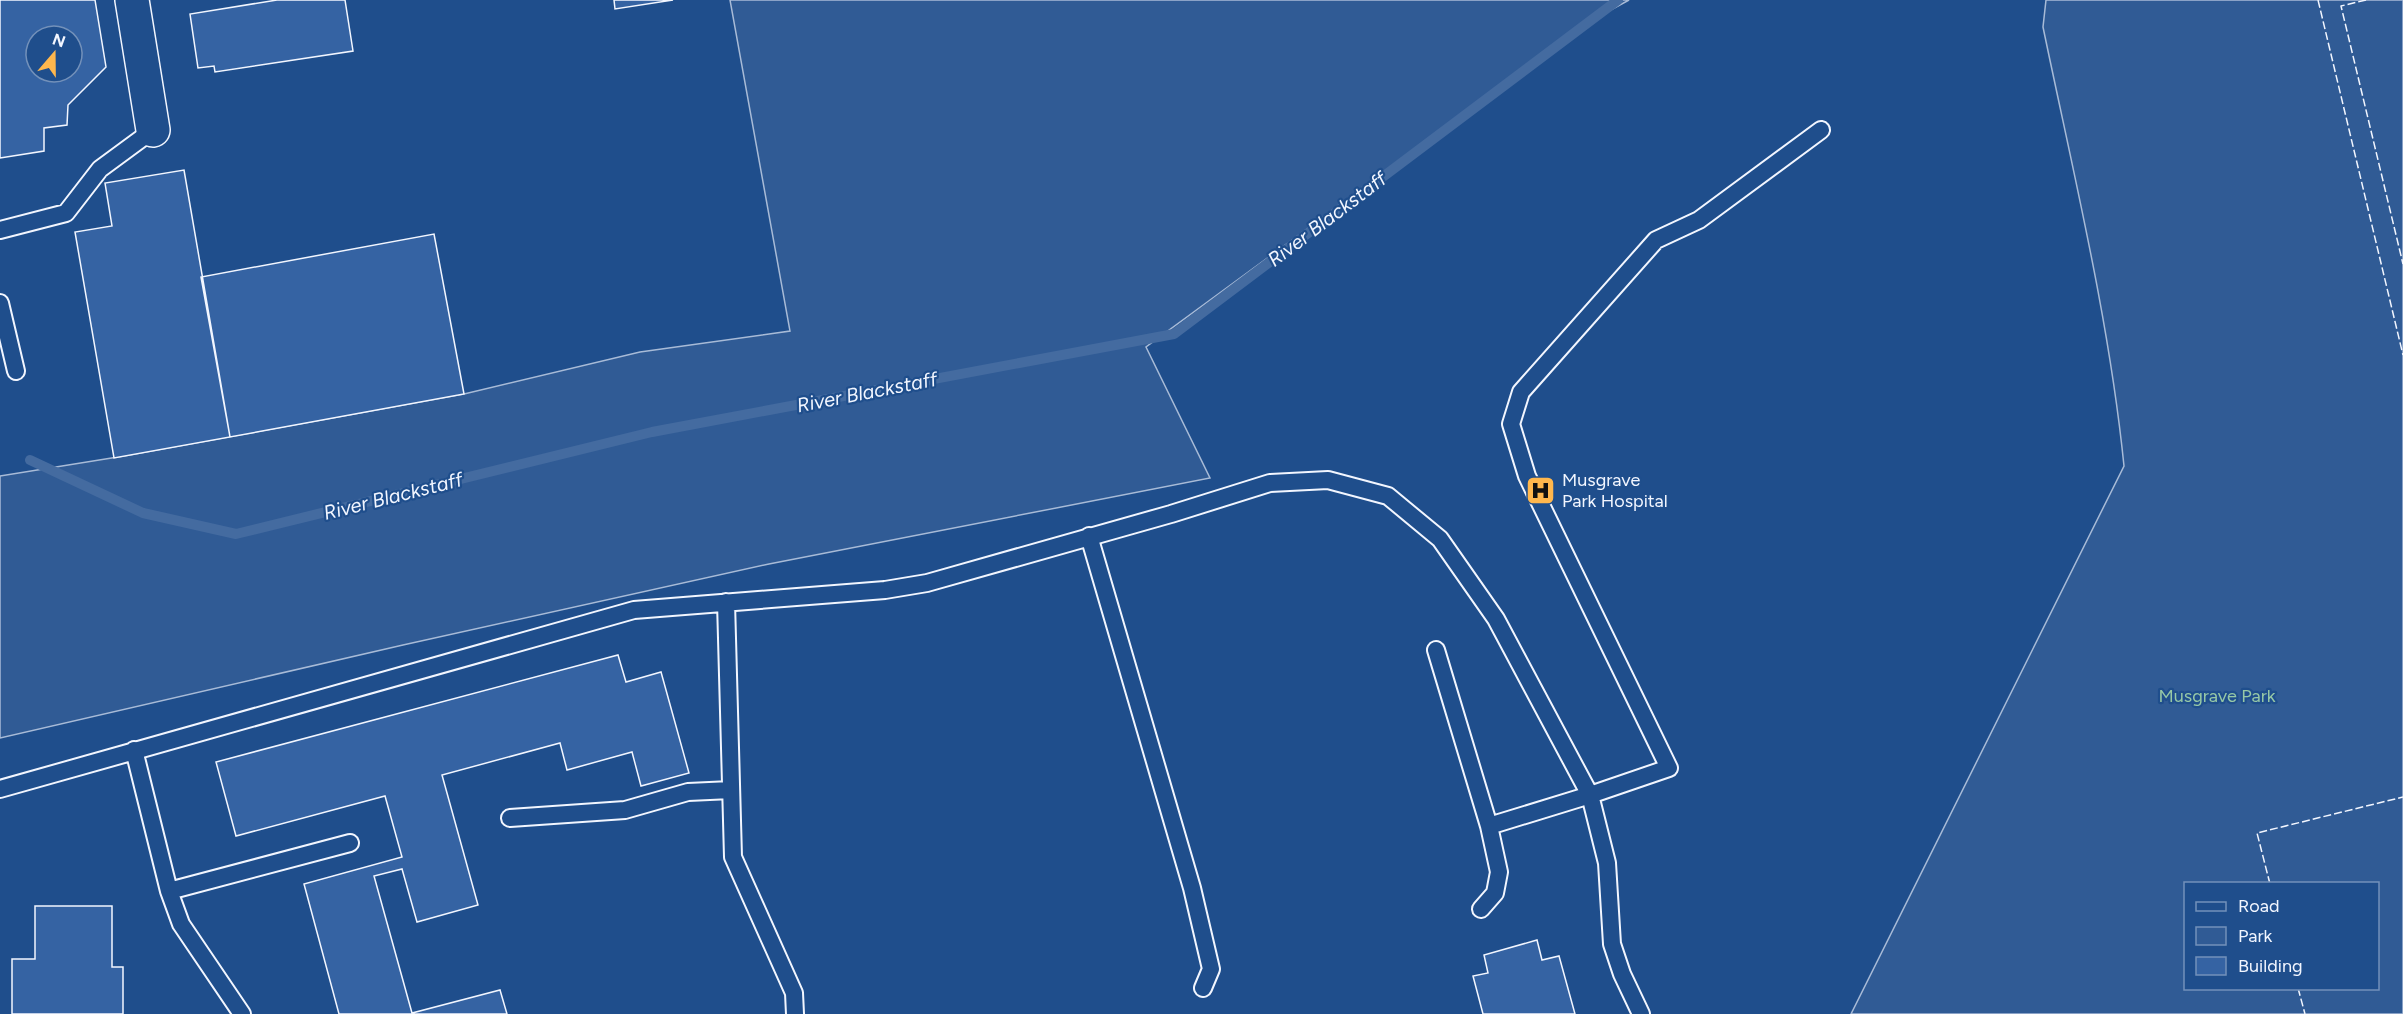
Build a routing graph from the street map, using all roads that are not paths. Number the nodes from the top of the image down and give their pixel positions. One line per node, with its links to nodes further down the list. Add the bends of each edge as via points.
1 (132, 0): 2 (street)
2 (153, 130): 4 (lane, via 99,169 66,213)
3 (1821, 130): 13 (lane, via 1699,220 1656,240 1521,392 1511,424 1527,476 1669,768)
4 (0, 230)
5 (0, 303): 6 (lane)
6 (16, 370)
7 (1089, 536): 8 (lane, via 927,583 885,590); 13 (lane, via 1270,483 1329,480 1388,496 1440,539 1496,619); 19 (lane, via 1192,888 1211,969)
8 (726, 602): 10 (lane, via 634,610); 12 (lane)
9 (1437, 650): 15 (lane)
10 (134, 750): 11 (lane); 17 (lane)
11 (0, 789)
12 (731, 790): 14 (lane, via 688,792 625,810); 21 (lane, via 733,858 794,993)
13 (1590, 795): 15 (lane); 22 (lane, via 1606,863 1612,944)
14 (510, 818)
15 (1489, 825): 18 (lane, via 1499,872 1495,893)
16 (350, 843): 17 (lane)
17 (169, 891): 20 (lane, via 181,924)
18 (1481, 909)
19 (1203, 988)
20 (242, 1014)
21 (795, 1014)
22 (1641, 1014)

